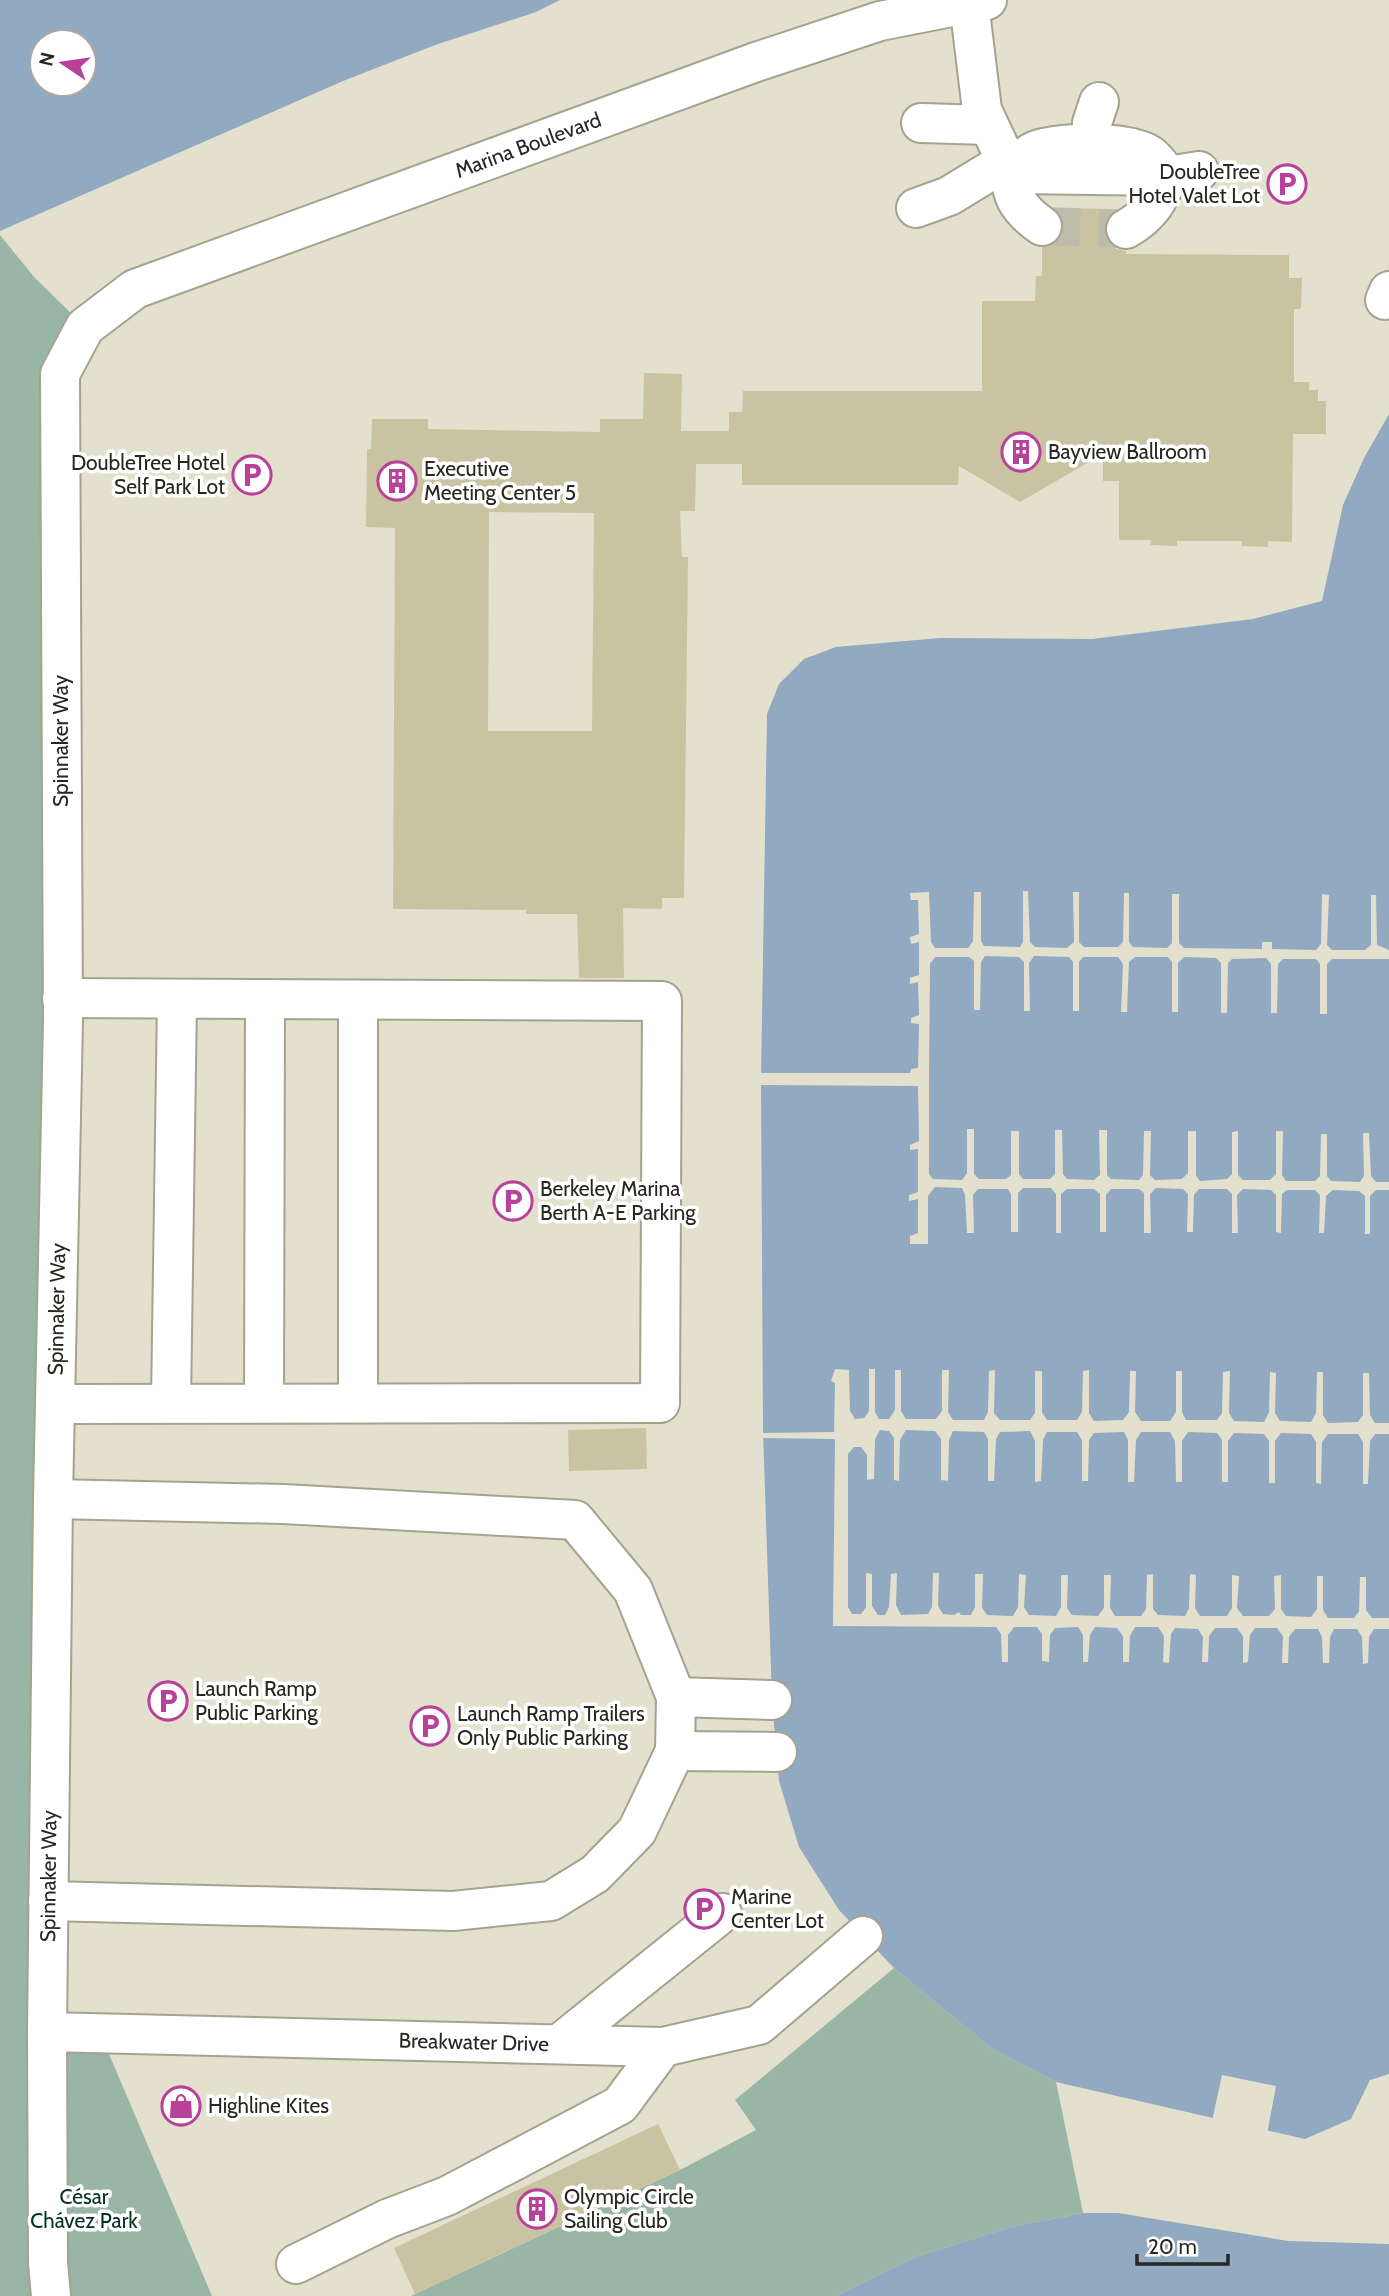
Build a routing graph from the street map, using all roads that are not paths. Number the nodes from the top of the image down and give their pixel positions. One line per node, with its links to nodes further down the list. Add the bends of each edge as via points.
1 (978, 1): 4 (street, via 982,110); 11 (street, Marina Boulevard, via 880,20 665,95 135,289)
2 (1099, 102): 5 (street)
3 (921, 123): 4 (street)
4 (988, 125): 6 (street)
5 (1090, 145): 6 (street, via 1045,147); 7 (street, via 1122,145)
6 (1009, 168): 7 (street); 8 (street); 9 (street, via 1018,204)
7 (1183, 174): 10 (street, via 1143,219)
8 (916, 208)
9 (1042, 226)
10 (1126, 229)
11 (85, 327): 12 (street, Spinnaker Way, via 60,374)
12 (62, 998): 13 (street); 19 (street, Spinnaker Way)
13 (177, 999): 14 (street); 16 (street)
14 (265, 999): 15 (street); 17 (street)
15 (358, 1000): 18 (street); 18 (street, via 662,1001 662,1070 660,1403)
16 (170, 1402): 17 (street); 19 (street)
17 (264, 1402): 18 (street)
18 (358, 1402)
19 (56, 1404): 20 (street, Spinnaker Way)
20 (53, 1499): 21 (street, via 339,1506 575,1520 633,1590); 25 (street, Spinnaker Way)
21 (676, 1697): 22 (street); 23 (street)
22 (772, 1700)
23 (676, 1751): 24 (street); 25 (street, via 636,1830 595,1874 551,1901 453,1911)
24 (777, 1752)
25 (48, 1901): 28 (street, Spinnaker Way)
26 (722, 1913): 29 (street)
27 (863, 1936): 30 (street, Breakwater Drive, via 759,2025)
28 (47, 2032): 29 (street, Breakwater Drive); 32 (street, Spinnaker Way)
29 (559, 2044): 30 (street, Breakwater Drive)
30 (663, 2047): 31 (street, via 620,2105 447,2196 387,2219)
31 (296, 2264)
32 (51, 2296)

